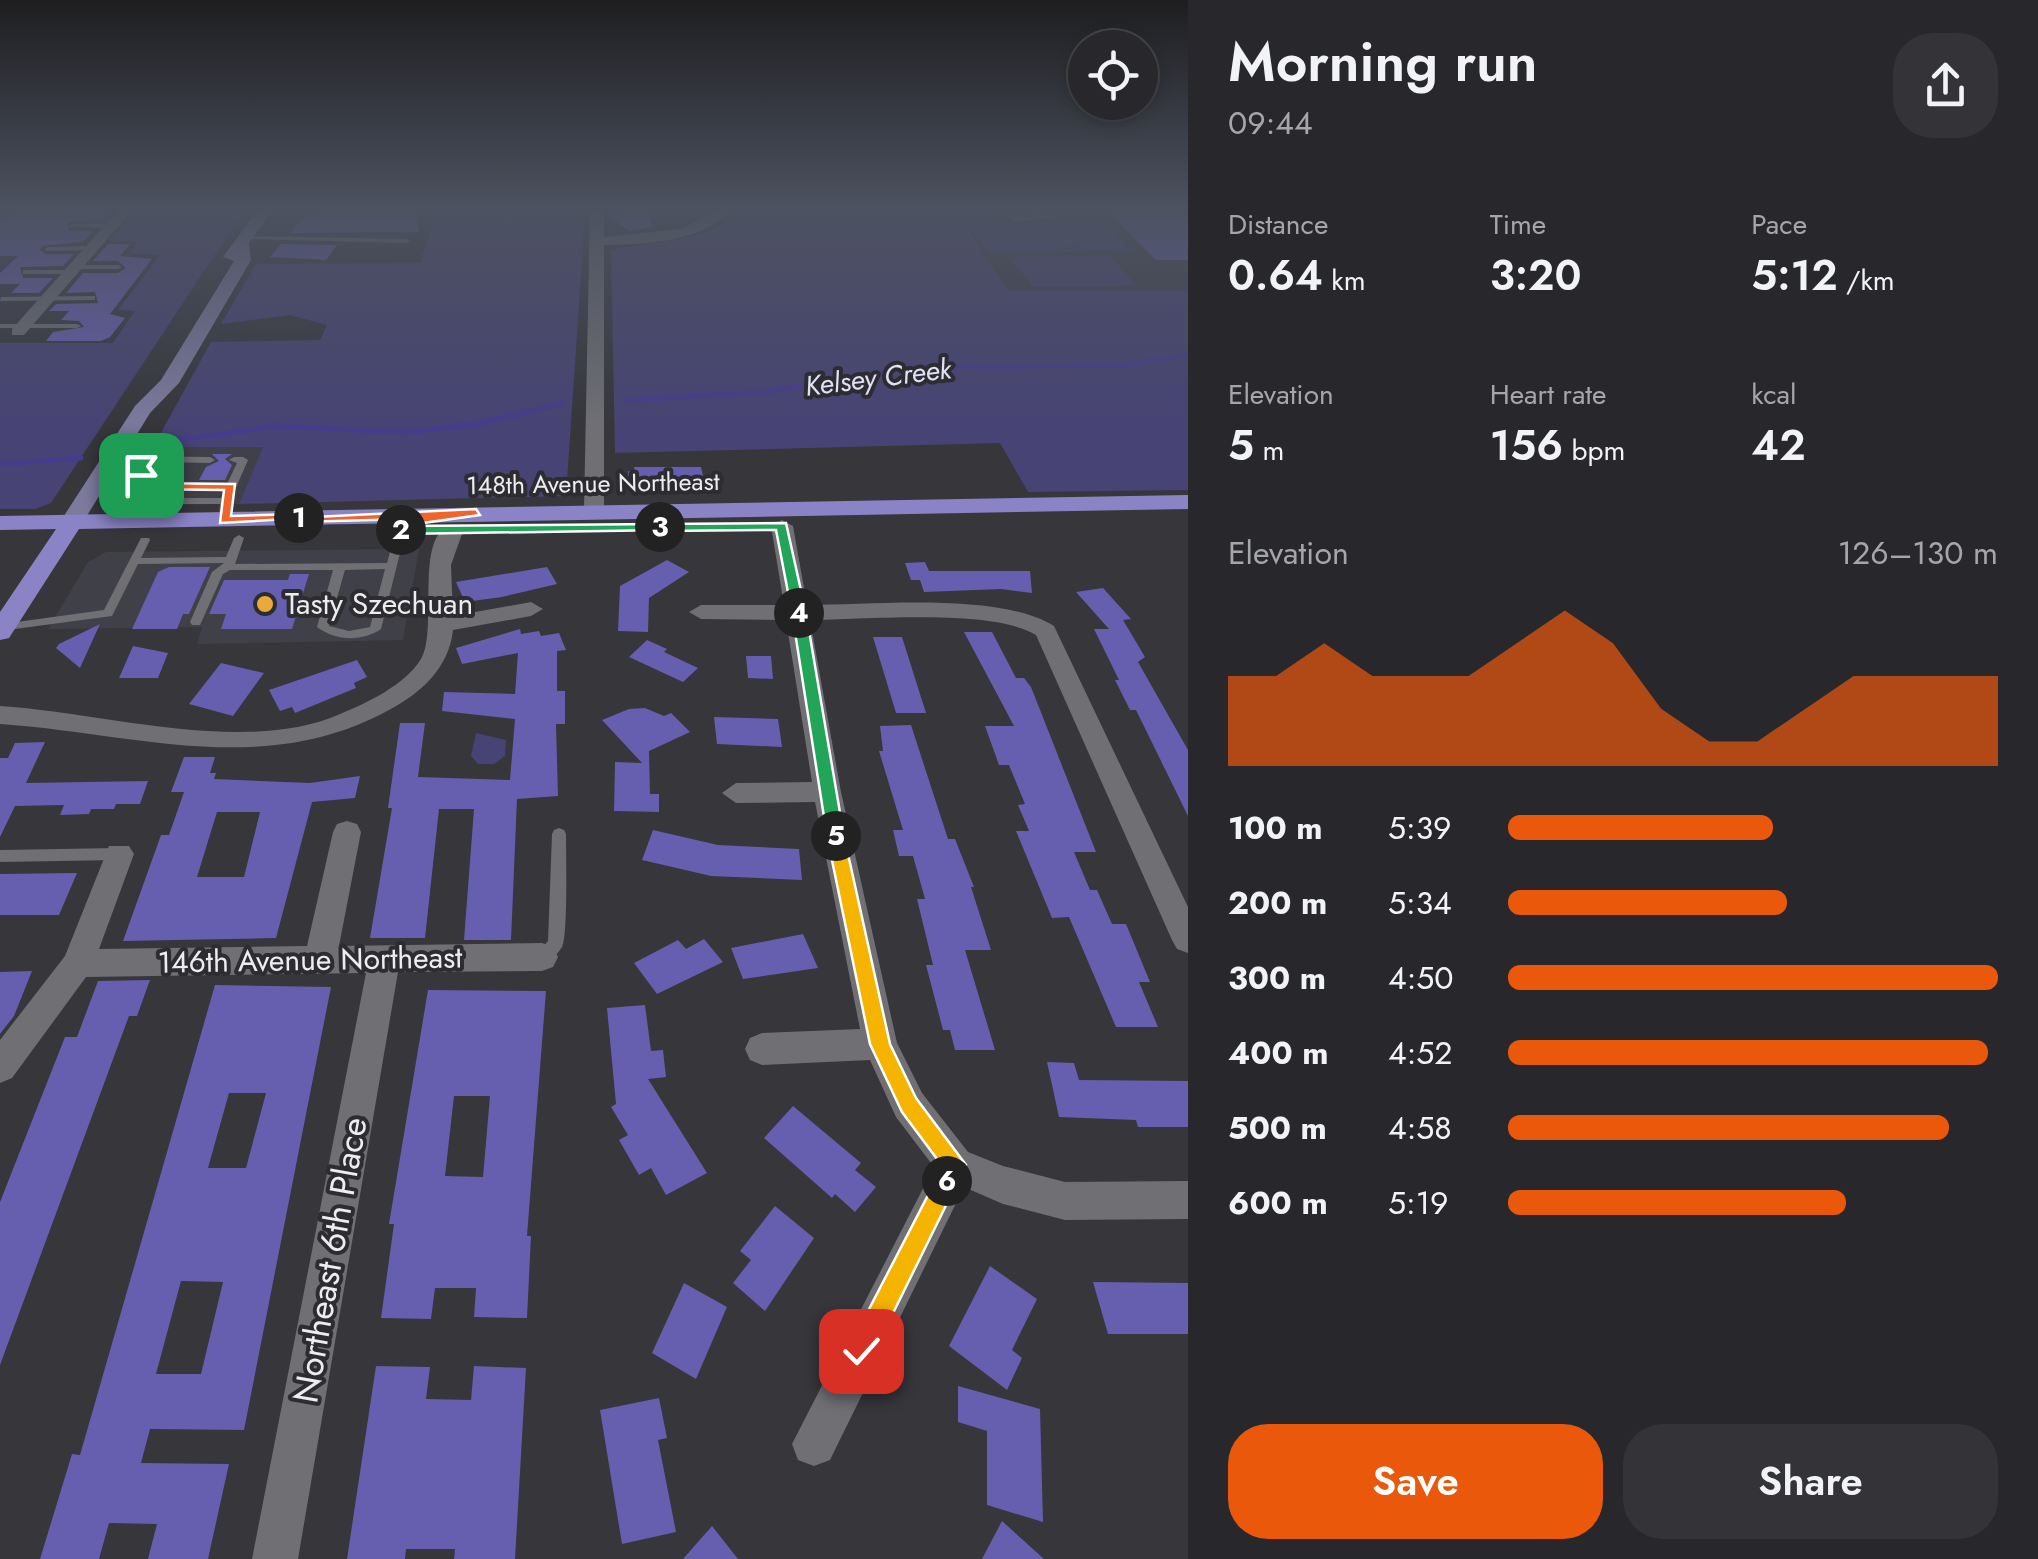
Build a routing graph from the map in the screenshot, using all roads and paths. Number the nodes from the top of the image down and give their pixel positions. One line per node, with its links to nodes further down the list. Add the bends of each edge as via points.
1 (65, 280): 5 (street)
2 (231, 280): 10 (main road, via 169,383 142,410)
3 (597, 280): 22 (street)
4 (1, 298): 5 (lane)
5 (48, 298): 6 (lane); 9 (street)
6 (92, 298)
7 (0, 326): 9 (lane)
8 (76, 326): 9 (lane)
9 (21, 329)
10 (111, 460): 13 (lane); 16 (main road)
11 (210, 460): 15 (lane)
12 (234, 460): 20 (lane, via 244,460)
13 (146, 466): 14 (lane); 17 (lane)
14 (160, 466): 15 (lane); 18 (lane)
15 (176, 466): 19 (lane)
16 (94, 487): 17 (lane); 29 (main road)
17 (134, 487): 18 (lane)
18 (150, 487): 19 (lane)
19 (165, 487): 20 (lane); 27 (lane)
20 (231, 487): 31 (lane)
21 (1188, 502): 22 (main road, 148th Avenue Northeast)
22 (594, 509): 23 (main road, 148th Avenue Northeast)
23 (476, 513): 30 (main road, via 412,520); 31 (main road, 148th Avenue Northeast)
24 (0, 522): 29 (main road, 148th Avenue Northeast)
25 (1188, 522): 26 (main road, 148th Avenue Northeast)
26 (782, 526): 28 (main road, 148th Avenue Northeast); 37 (street)
27 (146, 531): 29 (main road, 148th Avenue Northeast); 31 (main road, 148th Avenue Northeast); 31 (lane); 40 (lane, via 108,613)
28 (452, 531): 30 (main road, 148th Avenue Northeast); 39 (street, via 436,584)
29 (66, 532): 32 (main road, 148th Avenue Northeast); 40 (main road)
30 (400, 532): 31 (main road, 148th Avenue Northeast); 33 (lane)
31 (229, 537): 34 (lane); 38 (lane)
32 (0, 542)
33 (389, 566): 34 (lane); 34 (lane, via 375,628 366,634 334,634 324,627)
34 (340, 567)
35 (531, 610): 39 (street)
36 (700, 612): 37 (street)
37 (799, 613): 42 (street); 48 (street, via 987,613 1028,620 1046,631)
38 (196, 622)
39 (441, 625): 41 (street, via 434,657 410,686 367,715 264,743)
40 (1, 630)
41 (0, 714)
42 (827, 792): 43 (street); 53 (street)
43 (736, 794)
44 (348, 832): 50 (street)
45 (559, 834): 49 (lane, via 556,943)
46 (119, 854): 47 (lane); 52 (street)
47 (0, 856)
48 (1188, 940)
49 (542, 957): 51 (street, 146th Avenue Northeast)
50 (320, 960): 51 (street, 146th Avenue Northeast); 52 (street, 146th Avenue Northeast)
51 (384, 960): 59 (street, Northeast 6th Place)
52 (78, 963): 55 (street)
53 (880, 1044): 54 (street); 56 (street, via 909,1105)
54 (762, 1049)
55 (0, 1063)
56 (956, 1165): 57 (street, via 1065,1201); 58 (street)
57 (1188, 1200)
58 (814, 1444)
59 (275, 1559)

